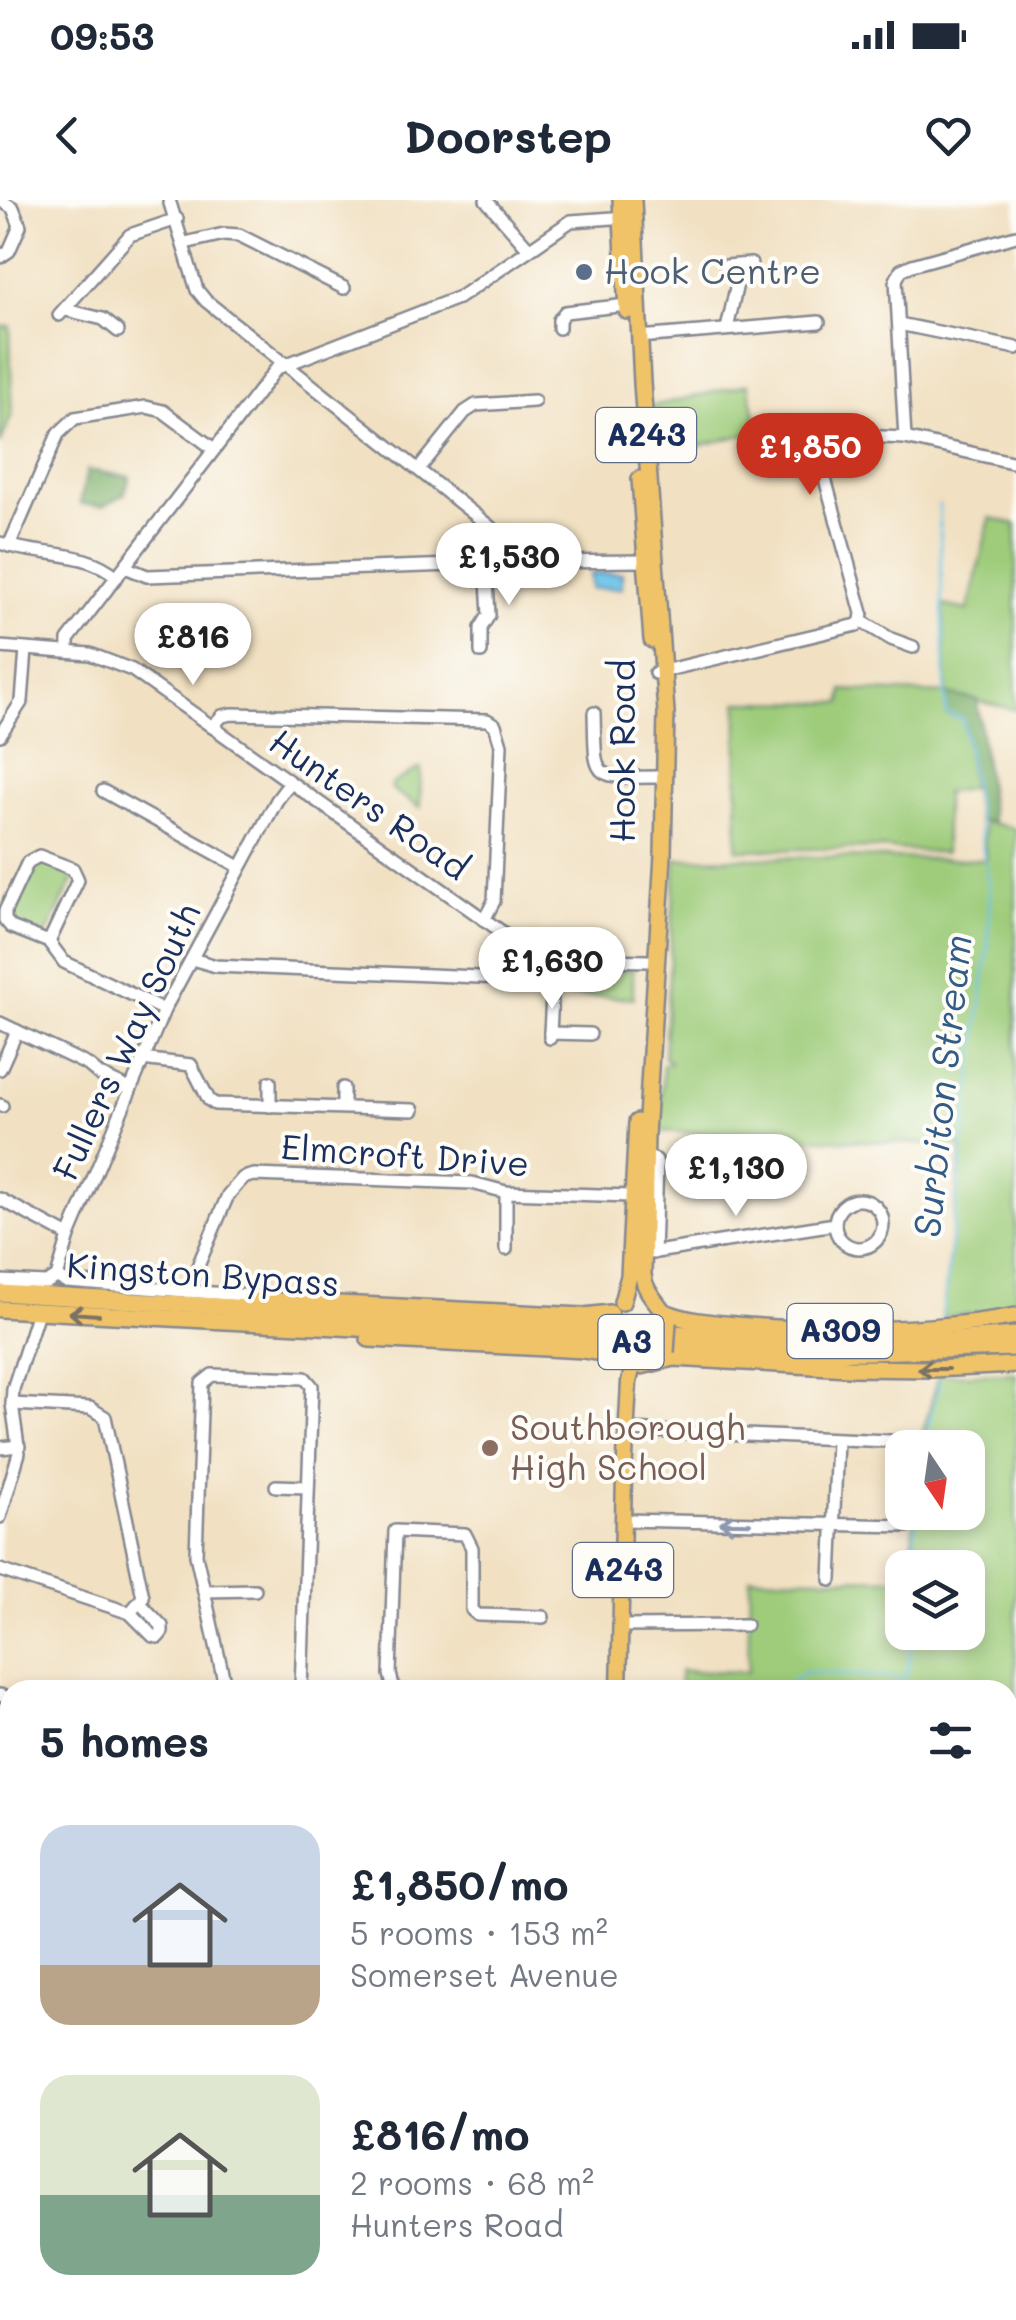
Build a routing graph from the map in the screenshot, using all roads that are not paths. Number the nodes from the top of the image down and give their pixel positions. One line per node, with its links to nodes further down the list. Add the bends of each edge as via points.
1 (0, 200): 9 (street, via 14,208 20,226)
2 (170, 200): 5 (street)
3 (486, 200): 8 (street)
4 (627, 208): 8 (street, via 570,221); 12 (highway, Hook Road); 18 (highway, Hook Road / A243)
5 (176, 219): 7 (street); 17 (street, via 130,235 63,313 103,319)
6 (1016, 236): 14 (street, via 902,270 896,280)
7 (185, 243): 11 (street, via 239,236); 20 (street, via 206,302)
8 (528, 249): 20 (street, via 460,297)
9 (0, 257)
10 (726, 266): 16 (street, via 746,264)
11 (344, 288)
12 (627, 305): 15 (street, via 575,308); 28 (highway, Hook Road)
13 (819, 322): 16 (street)
14 (899, 324): 19 (street); 22 (street)
15 (559, 328)
16 (727, 329): 18 (street)
17 (118, 331)
18 (639, 337): 37 (highway, Hook Road / A243)
19 (1016, 348)
20 (288, 364): 23 (street, via 277,368); 25 (street)
21 (534, 401): 25 (street, via 476,405)
22 (905, 438): 24 (street); 31 (street, via 821,432 815,438)
23 (214, 450): 26 (street, via 163,411 146,407 75,418 58,434); 30 (street)
24 (1016, 463)
25 (419, 469): 27 (street)
26 (5, 544): 30 (street)
27 (523, 553): 28 (street, via 543,562); 29 (street, via 509,563)
28 (644, 561): 37 (highway, Hook Road)
29 (486, 564): 30 (street); 36 (street)
30 (121, 572): 35 (street, via 68,640)
31 (861, 621): 33 (street); 37 (street)
32 (1, 647): 34 (street, Hunters Road)
33 (913, 647)
34 (26, 650): 35 (street, Hunters Road); 40 (street, via 22,701)
35 (68, 650): 39 (street, Hunters Road, via 132,670)
36 (482, 652)
37 (660, 672): 41 (highway, Hook Road); 63 (highway, Hook Road / A243, via 667,769)
38 (594, 713): 41 (street, via 601,774)
39 (212, 727): 42 (street, Hunters Road); 45 (street, via 232,714 488,720 501,745 494,901)
40 (0, 734)
41 (657, 778): 49 (highway, Hook Road)
42 (290, 784): 44 (street, Fullers Way South); 45 (street, Hunters Road)
43 (103, 791): 44 (street)
44 (240, 867): 48 (street, Fullers Way South)
45 (484, 920): 47 (street, Hunters Road)
46 (49, 942): 46 (street, via 5,920 28,862 39,856 73,870 78,880); 51 (street, via 64,962)
47 (534, 956): 48 (street, via 526,979 216,966); 50 (street, Hunters Road)
48 (192, 959): 51 (street, Fullers Way South)
49 (648, 961): 50 (street, via 605,960); 65 (highway, Hook Road)
50 (551, 974): 54 (street, via 550,1036)
51 (164, 1010): 55 (street, Fullers Way South)
52 (0, 1024): 53 (street)
53 (17, 1032): 56 (street); 59 (street)
54 (590, 1034)
55 (142, 1059): 59 (street, Fullers Way South); 60 (street, via 190,1064 216,1104)
56 (0, 1069)
57 (270, 1082): 60 (street)
58 (343, 1088): 62 (street)
59 (130, 1089): 68 (street, Fullers Way South)
60 (270, 1106): 62 (street)
61 (410, 1106): 62 (street)
62 (343, 1108)
63 (646, 1156): 65 (highway, Hook Road / A243); 70 (street, via 658,1164)
64 (506, 1192): 65 (street, Elmcroft Drive); 69 (street); 74 (street, Elmcroft Drive, via 472,1184 244,1178 228,1196)
65 (638, 1197): 70 (highway, A243); 78 (highway, Hook Road, via 628,1276)
66 (0, 1199): 68 (street)
67 (836, 1224): 67 (street, via 843,1206 862,1200 878,1209 883,1224 878,1238 861,1247 842,1240); 70 (street)
68 (69, 1236): 71 (street, Fullers Way South)
69 (506, 1249)
70 (648, 1254): 80 (highway, A243, via 645,1288)
71 (57, 1277): 72 (street, via 46,1283); 74 (street)
72 (0, 1281)
73 (0, 1292): 75 (highway, Kingston Bypass / A3)
74 (187, 1292): 76 (street)
75 (120, 1300): 76 (highway); 83 (highway, Kingston Bypass / A3, via 822,1342)
76 (302, 1300): 78 (highway, via 584,1316)
77 (0, 1309): 79 (highway, Kingston Bypass / A3)
78 (613, 1311): 80 (highway, via 640,1298); 84 (highway, bridge)
79 (38, 1312): 82 (highway, Kingston Bypass / A3, one-way to 79); 88 (street)
80 (663, 1312): 81 (highway, A309, via 697,1322 840,1331); 85 (highway, A243, bridge)
81 (1016, 1316)
82 (167, 1320): 83 (highway, Kingston Bypass / A3, via 873,1353); 84 (highway)
83 (1014, 1338)
84 (616, 1352): 87 (highway)
85 (662, 1357): 86 (highway, A309, one-way to 85, via 932,1369); 87 (highway)
86 (1016, 1365)
87 (634, 1366): 89 (main road, A243)
88 (12, 1404): 92 (street); 104 (street, via 90,1408 105,1417)
89 (627, 1430): 90 (street); 97 (main road, A243)
90 (837, 1441): 91 (street); 98 (street)
91 (885, 1442)
92 (19, 1446): 93 (street); 96 (street)
93 (0, 1448)
94 (276, 1486): 95 (street)
95 (307, 1488): 103 (street, via 310,1381 205,1378 195,1542); 110 (street)
96 (0, 1517)
97 (623, 1520): 98 (street, one-way to 97); 108 (main road, A243)
98 (832, 1524): 99 (street); 101 (street)
99 (885, 1525)
100 (0, 1570): 105 (street)
101 (831, 1580)
102 (255, 1590): 103 (street)
103 (204, 1591): 109 (street)
104 (140, 1603): 105 (street); 105 (street, via 162,1626 158,1637)
105 (130, 1613)
106 (543, 1617): 111 (street, via 472,1610 472,1548 464,1534 396,1531)
107 (746, 1625): 108 (street)
108 (621, 1626): 112 (main road, A243)
109 (224, 1680)
110 (302, 1680)
111 (392, 1680)
112 (619, 1680)

